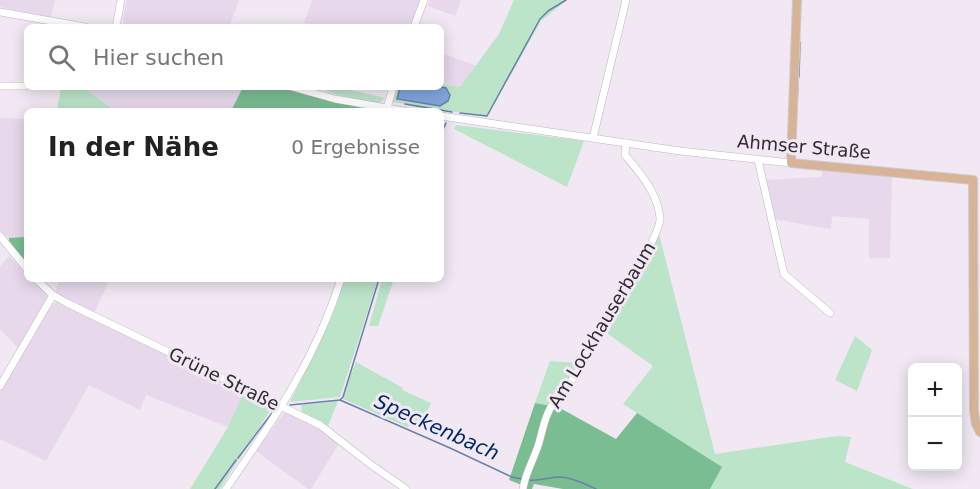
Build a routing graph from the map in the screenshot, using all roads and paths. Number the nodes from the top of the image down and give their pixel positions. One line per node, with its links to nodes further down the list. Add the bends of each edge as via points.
1 (122, 0): 7 (street)
2 (424, 0): 8 (street)
3 (626, 0): 16 (street)
4 (797, 0): 19 (main road)
5 (0, 12): 6 (street)
6 (68, 24)
7 (117, 24)
8 (415, 24)
9 (0, 86): 10 (street)
10 (24, 86)
11 (303, 90): 13 (street)
12 (392, 90): 14 (street)
13 (378, 108)
14 (388, 108)
15 (444, 116): 16 (street, Ahmser Straße)
16 (593, 138): 17 (street, Ahmser Straße)
17 (626, 143): 18 (street, Ahmser Straße); 32 (street, Am Lockhauserbaum, via 625,155 656,199 660,227 570,384 550,408)
18 (758, 160): 19 (street, Ahmser Straße); 26 (street, via 784,274)
19 (791, 163): 20 (main road, Ahmser Straße)
20 (977, 180): 29 (main road, via 974,411)
21 (0, 236): 22 (street)
22 (24, 265)
23 (39, 282): 25 (street, Grüne Straße)
24 (340, 282): 28 (street, via 315,347)
25 (53, 295): 27 (street); 28 (street, Grüne Straße)
26 (830, 313)
27 (0, 386)
28 (283, 407): 30 (street); 31 (street, Grüne Straße, via 329,430)
29 (980, 432)
30 (226, 489)
31 (406, 489)
32 (523, 489)

